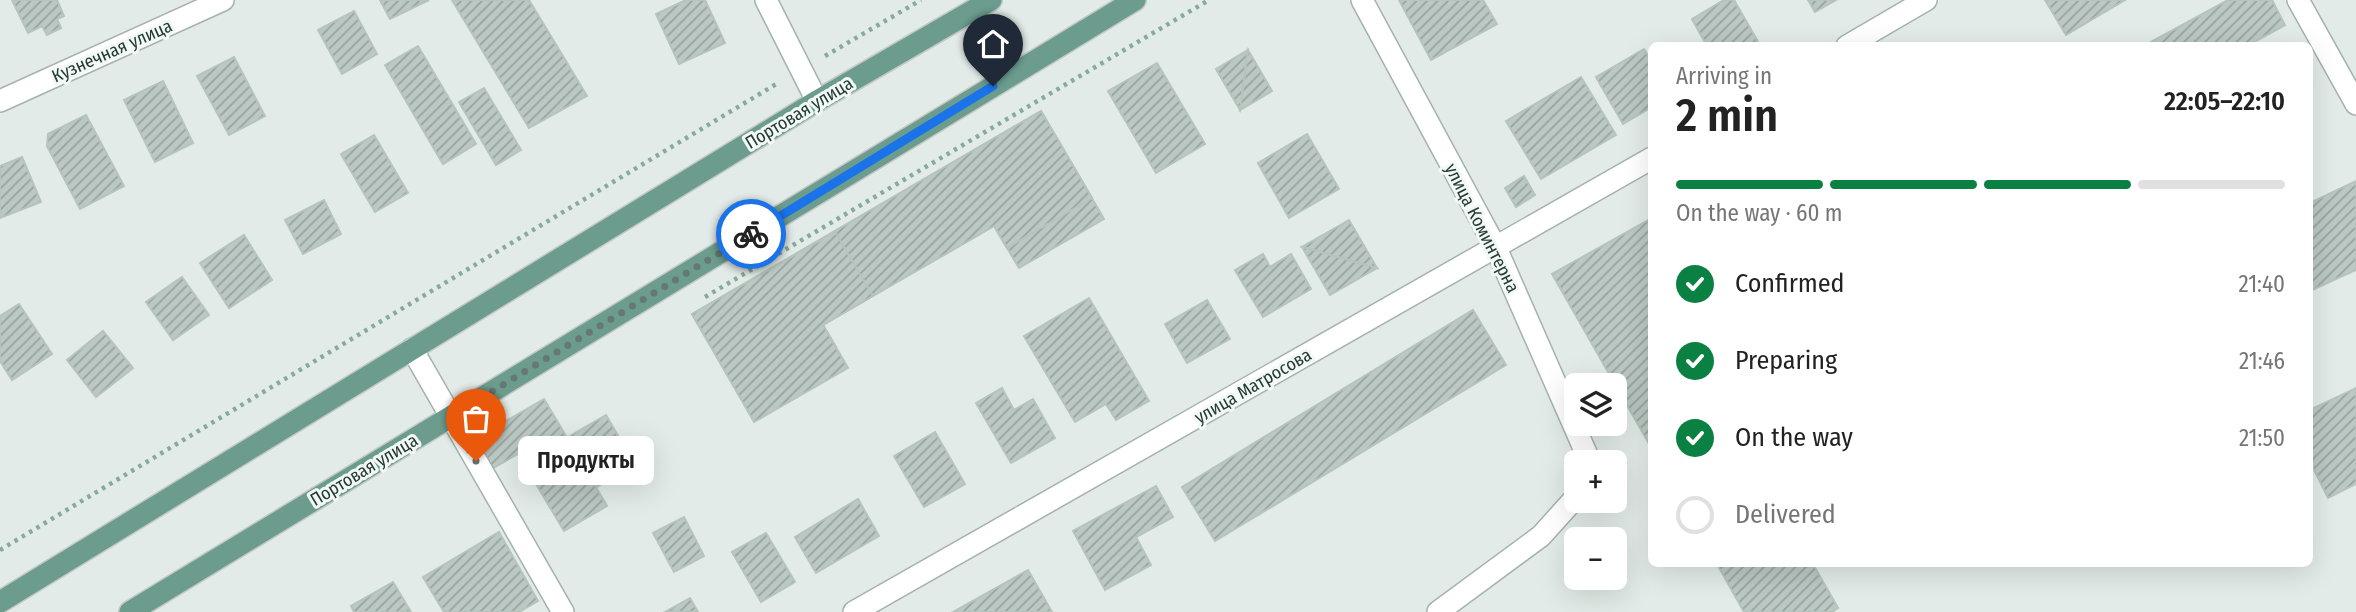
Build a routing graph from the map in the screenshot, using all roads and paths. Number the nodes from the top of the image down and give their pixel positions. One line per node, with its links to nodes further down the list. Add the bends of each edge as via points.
1 (223, 0): 13 (street, Кузнечная улица)
2 (766, 0): 11 (street)
3 (921, 0): 11 (path)
4 (991, 0): 12 (main road, Портовая улица)
5 (1135, 0): 19 (main road, Портовая улица)
6 (1209, 0): 17 (path)
7 (1362, 0): 16 (street, улица Коминтерна)
8 (1926, 0): 10 (street)
9 (2298, 0): 14 (street)
10 (1854, 42)
11 (801, 69): 12 (street); 22 (path)
12 (817, 101): 18 (main road, Портовая улица)
13 (0, 102)
14 (2356, 104)
15 (1648, 160): 16 (street, улица Матросова)
16 (1496, 248): 20 (street, улица Коминтерна); 26 (street, улица Матросова)
17 (704, 298)
18 (412, 349): 19 (street); 23 (main road, Портовая улица)
19 (450, 417): 24 (main road, Портовая улица); 25 (street)
20 (1585, 450)
21 (1564, 510): 27 (street, via 1541,536)
22 (0, 550)
23 (0, 602)
24 (131, 612)
25 (563, 612)
26 (854, 612)
27 (1438, 612)

